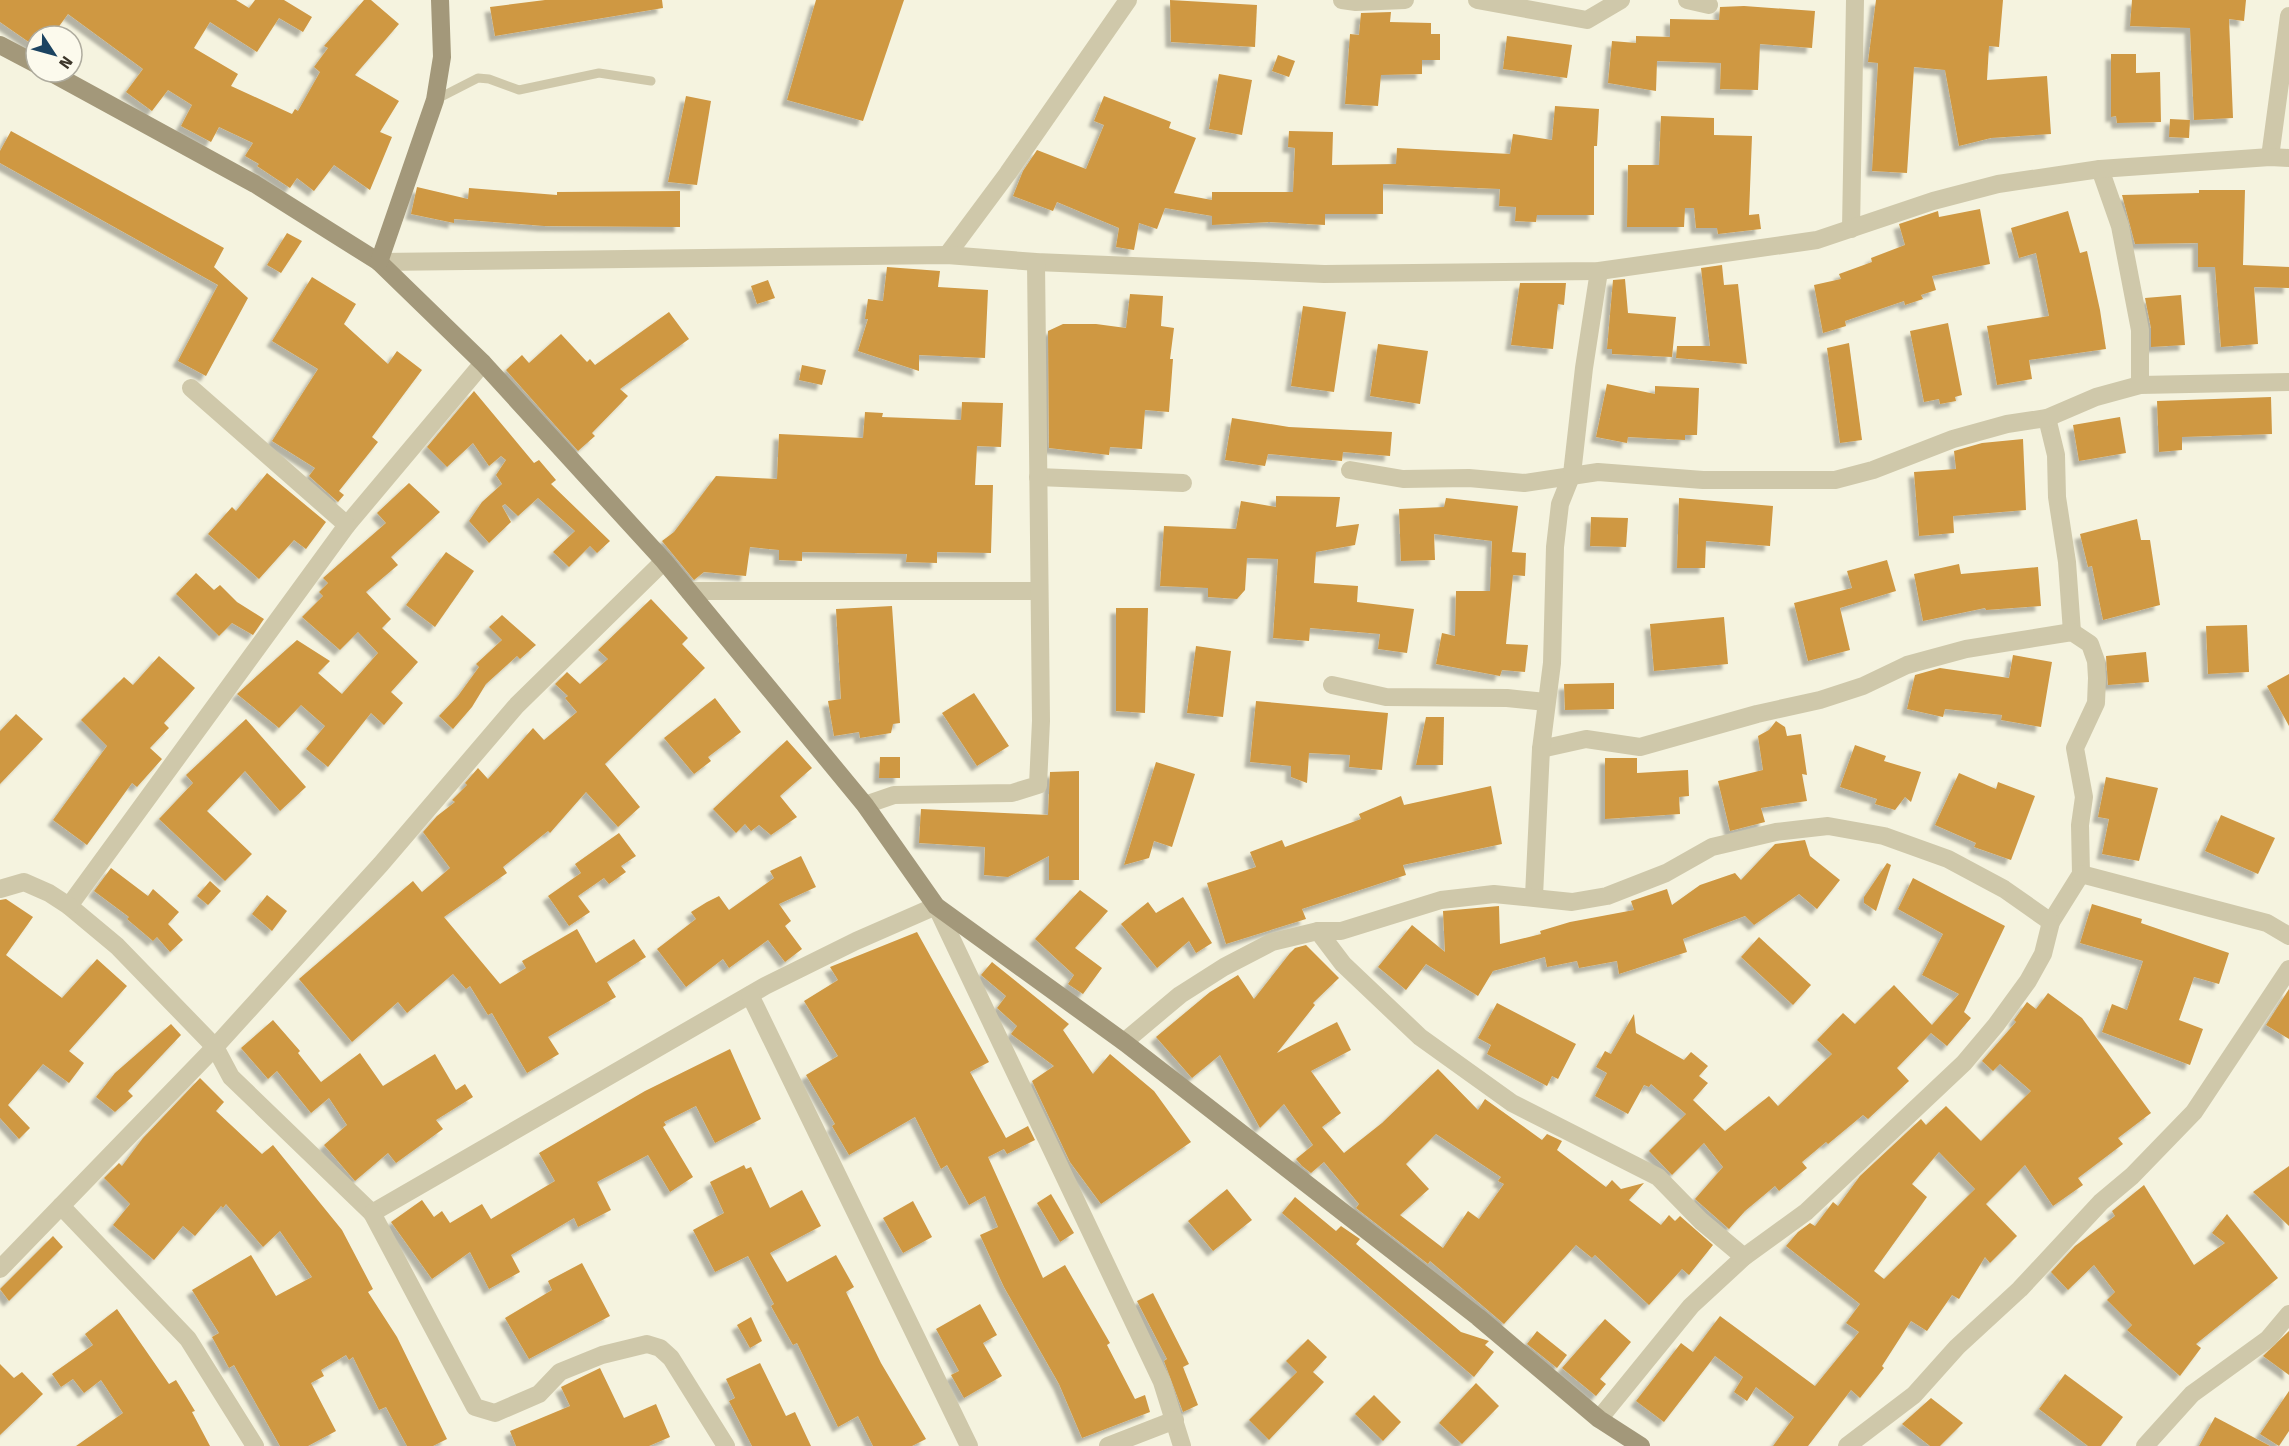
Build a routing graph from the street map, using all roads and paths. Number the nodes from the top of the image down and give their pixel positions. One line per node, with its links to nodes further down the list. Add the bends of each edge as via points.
1 (440, 0): 15 (street, via 442,57)
2 (1128, 0): 20 (street)
3 (1342, 0): 4 (street)
4 (1405, 0)
5 (1477, 0): 6 (street, via 1587,20)
6 (1621, 0)
7 (1687, 0): 9 (street)
8 (1855, 0): 19 (street)
9 (1710, 5)
10 (2289, 16): 16 (street)
11 (0, 45): 12 (street)
12 (24, 58)
13 (651, 81): 15 (lane, via 600,73 519,90 477,78)
14 (72, 84): 21 (street, via 255,184)
15 (435, 100): 21 (street)
16 (2270, 157): 17 (street); 18 (street)
17 (2289, 158)
18 (2100, 169): 19 (street, via 1998,184); 26 (street, via 2120,226 2140,330)
19 (1851, 229): 23 (street, via 1817,240)
20 (947, 255): 21 (street); 22 (street)
21 (379, 262): 24 (street)
22 (1036, 262): 23 (street, via 1324,274); 31 (street)
23 (1599, 271): 30 (street)
24 (483, 363): 33 (street); 34 (street)
25 (2289, 382): 26 (street)
26 (2140, 385): 28 (street, via 2096,397)
27 (191, 388): 33 (street)
28 (2047, 418): 30 (street, via 1953,439 1873,470 1835,480 1703,480 1598,472); 37 (street, via 2055,455)
29 (1350, 470): 30 (street, via 1404,479 1469,478 1524,483)
30 (1572, 474): 39 (street, via 1560,504 1555,547 1552,663)
31 (1038, 477): 32 (street); 36 (street)
32 (1184, 483)
33 (347, 525): 45 (street)
34 (664, 561): 35 (street); 53 (street, via 517,705 381,864)
35 (689, 591): 36 (street); 41 (street)
36 (1039, 591): 41 (street, via 1038,785 1012,793 894,795)
37 (2072, 632): 40 (street, via 1966,649 1907,665 1863,686 1820,700 1640,747 1586,739); 42 (street, via 2090,644 2097,678 2096,703 2075,748 2084,796)
38 (1332, 685): 39 (street, via 1386,697)
39 (1546, 702): 40 (street)
40 (1541, 749): 44 (street)
41 (865, 805): 46 (street)
42 (2081, 874): 47 (street); 49 (street, via 2267,923)
43 (0, 890): 45 (street, via 24,882)
44 (1534, 896): 47 (street, via 1572,902 1607,896 1666,873 1712,847 1776,832 1828,826 1884,836 1948,859 2004,889); 48 (street, via 1494,894 1441,900 1341,931)
45 (69, 906): 53 (street, via 117,946)
46 (936, 906): 51 (street); 52 (street); 60 (street, via 1162,1382)
47 (2051, 922): 56 (street, via 2043,954 2028,981 1964,1063 1806,1212)
48 (1318, 931): 52 (street, via 1272,942 1224,967 1180,995); 56 (street, via 1343,964 1420,1037 1512,1103 1658,1177)
49 (2289, 936)
50 (2289, 969): 67 (street, via 2194,1112 2101,1202 2020,1289 1957,1347 1914,1395)
51 (750, 995): 55 (street); 63 (street)
52 (1124, 1042): 59 (street, via 1478,1317)
53 (215, 1047): 54 (street); 55 (street, via 231,1077)
54 (61, 1206): 57 (street); 61 (street, via 188,1339)
55 (372, 1213): 62 (street, via 475,1407 495,1413 539,1394 560,1372 602,1355 647,1344 660,1348 671,1358)
56 (1744, 1257): 59 (street, via 1691,1306)
57 (0, 1269)
58 (2289, 1314): 68 (street, via 2268,1339 2192,1394)
59 (1599, 1419): 66 (street)
60 (1175, 1420): 64 (street); 65 (street)
61 (255, 1446)
62 (726, 1446)
63 (969, 1446)
64 (1108, 1446)
65 (1182, 1446)
66 (1641, 1446)
67 (1847, 1446)
68 (2145, 1446)

